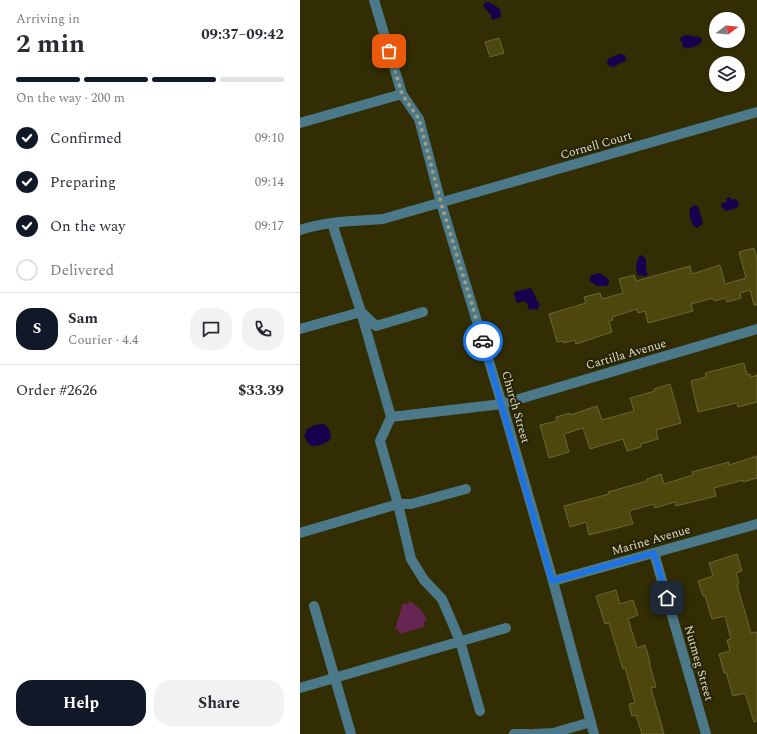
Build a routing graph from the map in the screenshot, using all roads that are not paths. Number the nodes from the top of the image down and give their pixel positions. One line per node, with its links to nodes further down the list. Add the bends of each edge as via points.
1 (374, 0): 2 (street, Church Street)
2 (402, 94): 4 (street); 5 (street, Church Street, via 419,119)
3 (757, 112): 5 (street, Cornell Court)
4 (300, 123)
5 (441, 203): 6 (street, Cornell Court, via 382,219); 12 (street, Church Street)
6 (332, 223): 7 (street, Cornell Court); 8 (street)
7 (300, 230)
8 (361, 312): 9 (street, via 376,326); 10 (street); 13 (street)
9 (423, 312)
10 (300, 329)
11 (757, 329): 12 (street, Cartilla Avenue)
12 (502, 404): 13 (street, Cartilla Avenue); 19 (street, Church Street)
13 (391, 417): 15 (street, via 380,441)
14 (466, 489): 15 (street, via 411,504)
15 (398, 504): 17 (street); 22 (street, via 411,559 424,580 442,599)
16 (757, 524): 18 (street, Marine Avenue)
17 (300, 533)
18 (654, 553): 19 (street, Marine Avenue); 33 (street, Nutmeg Street)
19 (552, 581): 26 (street, Church Street)
20 (314, 606): 23 (street)
21 (506, 628): 22 (street)
22 (460, 641): 23 (street); 25 (street)
23 (335, 678): 24 (street); 27 (street)
24 (300, 688)
25 (480, 711)
26 (591, 722): 31 (street, via 553,733); 32 (street, Church Street)
27 (351, 734)
28 (514, 734): 29 (street)
29 (528, 734)
30 (533, 734): 31 (street)
31 (538, 734)
32 (594, 734)
33 (706, 734)

